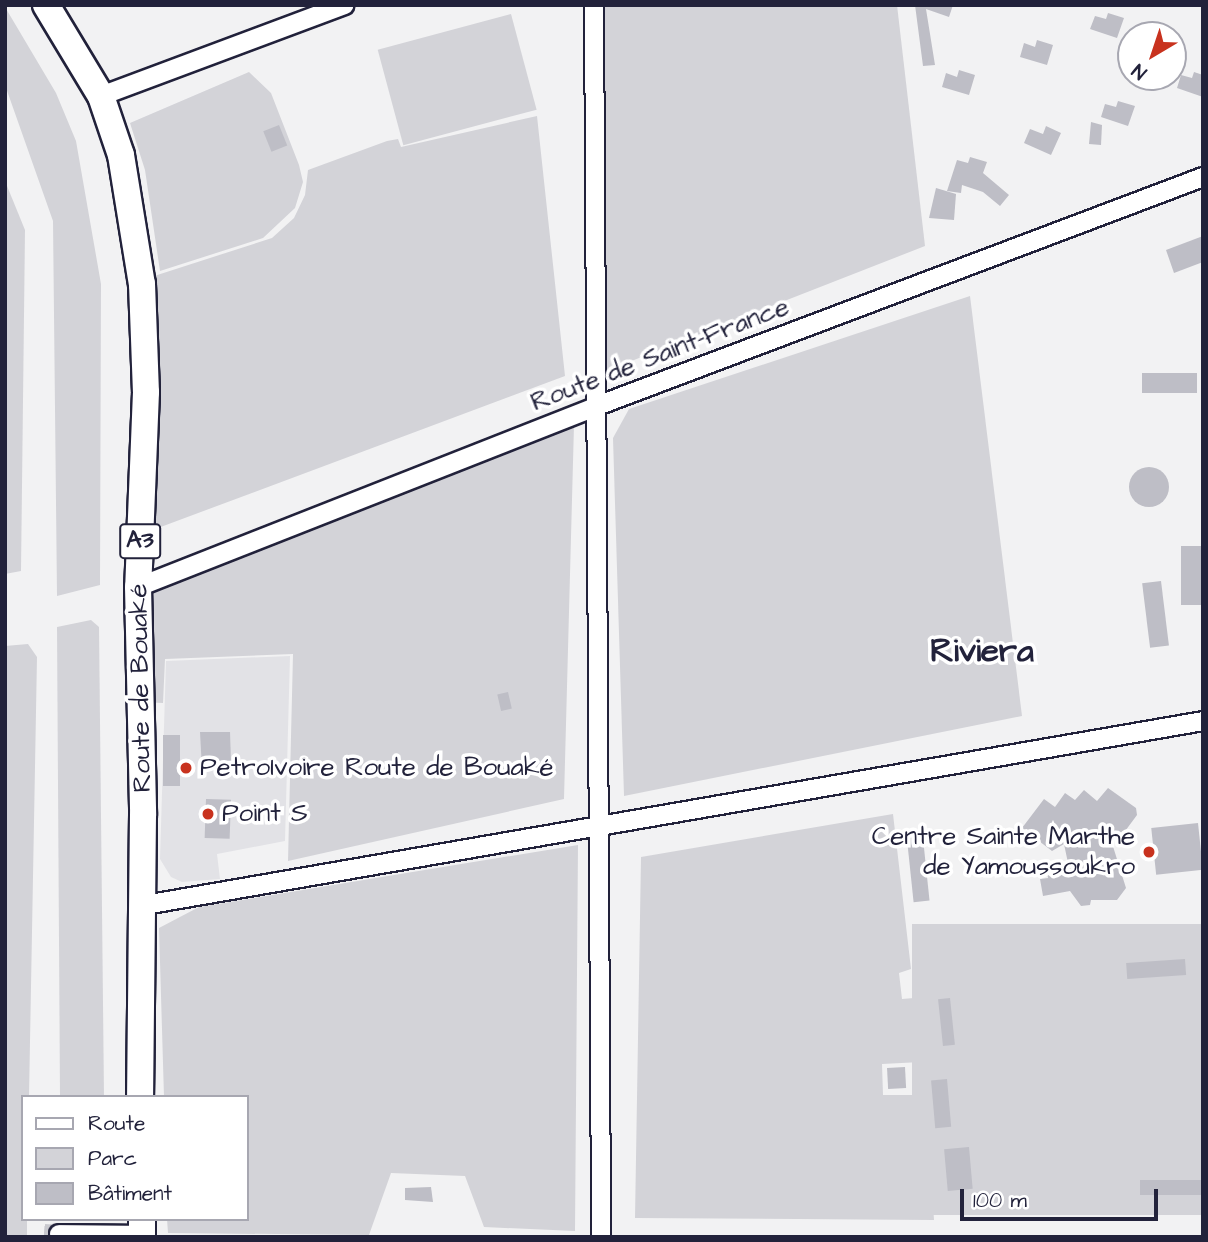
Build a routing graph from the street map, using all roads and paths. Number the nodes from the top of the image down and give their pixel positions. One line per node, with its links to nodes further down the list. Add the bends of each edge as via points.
1 (46, 5): 4 (highway, Route de Bouaké / A3)
2 (345, 5): 4 (street)
3 (594, 5): 6 (street)
4 (101, 96): 7 (highway, Route de Bouaké / A3, via 121,155 142,284 146,392)
5 (1203, 177): 6 (street, Route de Saint-France)
6 (597, 406): 7 (street, Route de Saint-France); 9 (street)
7 (138, 587): 10 (highway, Route de Bouaké / A3, via 143,815)
8 (1203, 721): 9 (street)
9 (598, 826): 10 (street); 14 (street)
10 (139, 906): 11 (highway, Route de Bouaké / A3)
11 (140, 1095)
12 (142, 1230): 13 (street)
13 (60, 1234)
14 (601, 1237)

